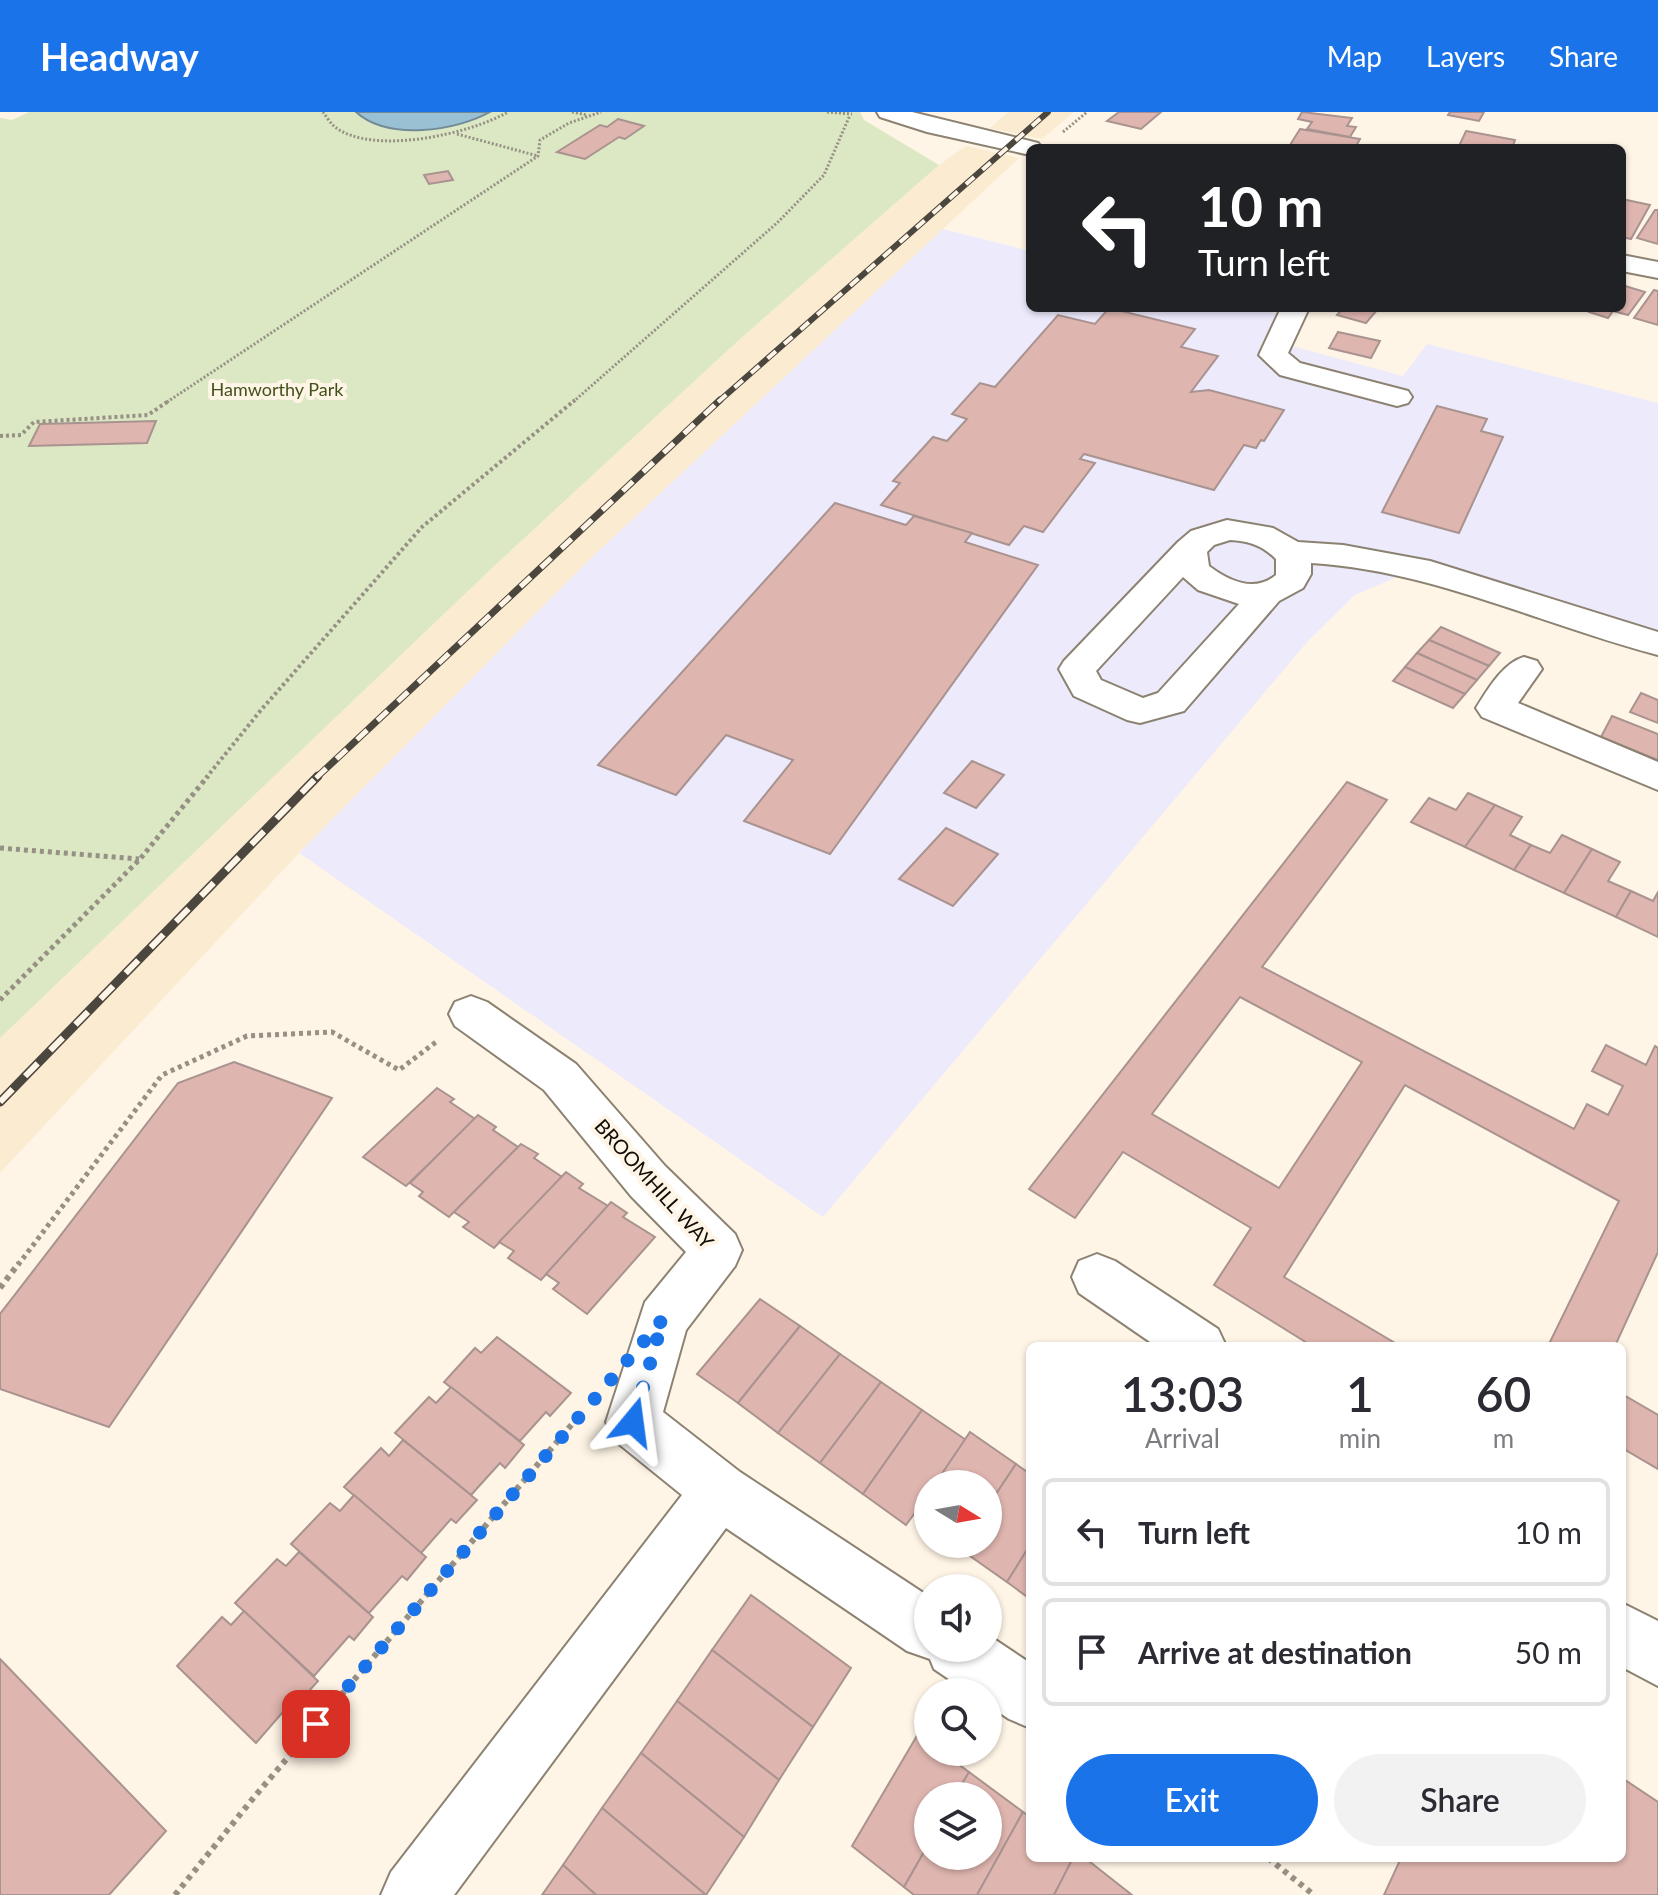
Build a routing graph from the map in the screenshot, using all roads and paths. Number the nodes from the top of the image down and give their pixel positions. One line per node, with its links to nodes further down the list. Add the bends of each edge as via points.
1 (323, 112): 9 (path, via 339,128 362,136 392,140)
2 (508, 112): 9 (path)
3 (572, 112): 8 (path)
4 (601, 112): 8 (path)
5 (827, 112): 7 (path)
6 (888, 112): 10 (street)
7 (850, 114): 24 (path, via 824,175 777,223 607,374 422,527 261,710)
8 (590, 115): 11 (path, via 540,140)
9 (456, 134): 11 (path)
10 (1026, 147)
11 (538, 156): 16 (path, via 148,415 34,422 21,435)
12 (1626, 264): 13 (street)
13 (1658, 270)
14 (1293, 312): 15 (street, via 1273,355 1290,369)
15 (1397, 397)
16 (0, 436)
17 (1190, 549): 18 (street, via 1198,540 1227,530 1264,535); 19 (street, via 1188,559 1204,581 1234,593); 19 (street, via 1077,669 1087,688 1140,711 1171,702)
18 (1290, 552): 19 (street, via 1297,573 1292,582); 20 (street, via 1418,568)
19 (1267, 594)
20 (1658, 644)
21 (1524, 669): 22 (street, via 1495,708)
22 (1658, 777)
23 (0, 848): 24 (path)
24 (140, 859): 25 (path)
25 (0, 1000)
26 (471, 1014): 32 (street, BROOMHILL WAY, via 560,1077 648,1181 717,1250 663,1319 633,1422)
27 (399, 1070): 29 (path, via 332,1032 247,1036 162,1075)
28 (1097, 1277): 30 (street)
29 (0, 1288)
30 (1194, 1342)
31 (581, 1414): 39 (path)
32 (720, 1491): 33 (street, BROOMHILL WAY); 40 (street)
33 (914, 1621)
34 (1626, 1635): 35 (street)
35 (1658, 1656)
36 (976, 1662): 37 (street)
37 (1026, 1695)
38 (1273, 1862): 41 (path)
39 (175, 1895)
40 (414, 1895)
41 (1314, 1895)

